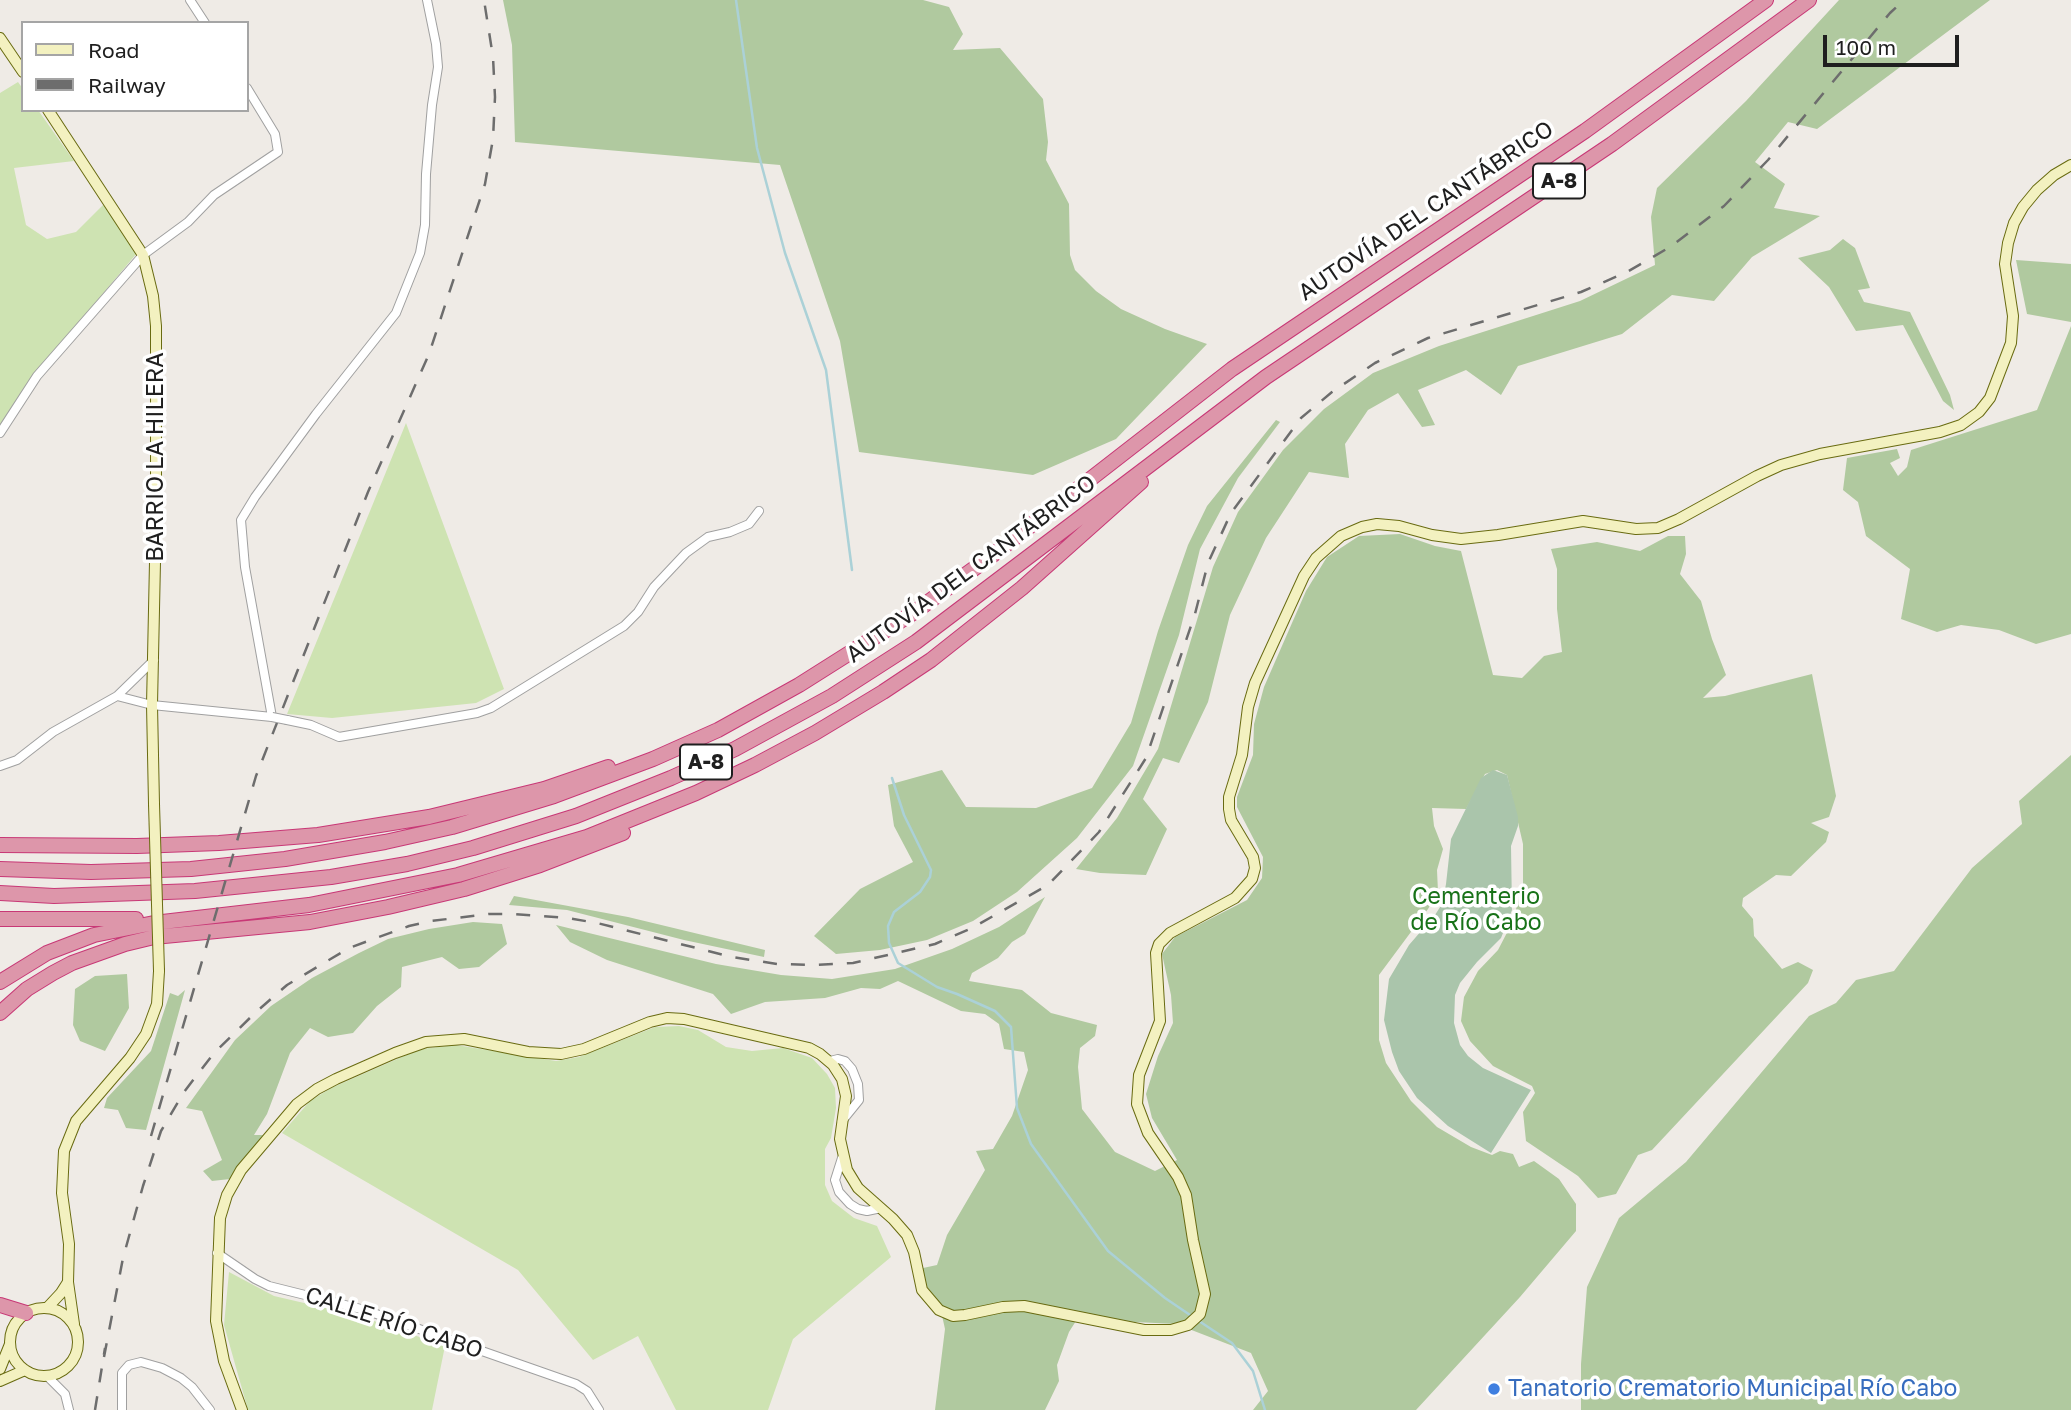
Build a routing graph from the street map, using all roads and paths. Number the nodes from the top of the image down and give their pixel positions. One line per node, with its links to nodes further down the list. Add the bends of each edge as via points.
1 (190, 0): 5 (street)
2 (426, 0): 20 (street, via 438,67 420,253 396,313 241,520)
3 (1766, 0): 16 (highway, AUTOVÍA DEL CANTÁBRICO / A-8, via 1574,139 1232,369 986,560)
4 (1809, 0): 12 (highway, AUTOVÍA DEL CANTÁBRICO / A-8, via 1631,131)
5 (204, 21)
6 (0, 38): 7 (street)
7 (21, 69)
8 (248, 90): 11 (street, via 275,134 278,152 214,195 188,222)
9 (49, 112): 11 (street, BARRIO LA HILERA)
10 (2071, 165): 32 (street, via 2037,190 2014,223 2006,257 2013,316 2011,343 1990,398 1961,425 1782,465 1658,528 1583,521 1461,539 1377,524 1341,536 1316,558 1252,690 1242,755 1229,797 1231,820 1253,857 1252,879 1235,898 1170,933 1156,953 1160,1021 1139,1075 1137,1104 1148,1133 1186,1195 1205,1288 1197,1318 1171,1330 1144,1330 1024,1306 948,1314 935,1308 925,1294 910,1241)
11 (143, 255): 13 (street, via 37,376); 15 (street, BARRIO LA HILERA, via 156,326)
12 (1303, 352): 17 (highway, via 1155,470 1022,588); 26 (highway, AUTOVÍA DEL CANTÁBRICO / A-8, via 908,648 797,716 652,786 486,844 342,876 148,894)
13 (0, 433)
14 (759, 511): 20 (street, bridge, via 749,524 708,537 686,552 624,626 491,708 339,737 311,725)
15 (154, 660): 18 (street); 19 (street, BARRIO LA HILERA)
16 (824, 671): 24 (highway, via 630,760 544,789 429,817 293,837 205,844); 25 (highway, AUTOVÍA DEL CANTÁBRICO / A-8, via 741,718 653,759 554,796 424,834 335,852 191,869)
17 (883, 692): 27 (highway, via 755,765 587,837 458,875 374,893); 30 (highway, via 759,769 662,817 579,850 464,888 388,907 310,922 154,937 125,944 54,972)
18 (117, 696): 19 (street); 21 (street, via 53,732 17,760)
19 (152, 705): 20 (street); 34 (street, BARRIO LA HILERA, bridge, via 157,1004 146,1034 81,1114 68,1140 61,1178 69,1244)
20 (272, 718)
21 (0, 766)
22 (0, 838): 24 (highway)
23 (0, 845): 24 (highway)
24 (57, 846)
25 (0, 869)
26 (0, 893)
27 (208, 917): 28 (highway); 29 (highway, via 94,935 47,953)
28 (0, 919)
29 (0, 982)
30 (0, 1013)
31 (842, 1158): 32 (street, via 854,1183); 32 (street, via 835,1180 839,1192 858,1209); 33 (street, via 845,1090 830,1061 809,1048 679,1018 656,1020 561,1054 464,1039 436,1040 336,1079 297,1104 231,1186 219,1218)
32 (881, 1208)
33 (217, 1253): 47 (street, via 217,1331); 48 (street, CALLE RÍO CABO, via 269,1286 365,1310 576,1384 587,1391)
34 (68, 1282): 36 (street); 38 (street, BARRIO LA HILERA)
35 (0, 1305): 37 (highway)
36 (47, 1308): 37 (street); 38 (street)
37 (26, 1313): 39 (street, via 15,1323)
38 (74, 1324): 42 (street, via 79,1339 77,1355 62,1372)
39 (10, 1344): 40 (street); 41 (street, via 14,1359)
40 (0, 1369)
41 (25, 1370): 42 (street); 43 (street)
42 (47, 1376): 44 (street, via 65,1394)
43 (0, 1381)
44 (69, 1410)
45 (122, 1410): 46 (street, via 122,1373 141,1362 181,1378)
46 (210, 1410)
47 (242, 1410)
48 (599, 1410)

